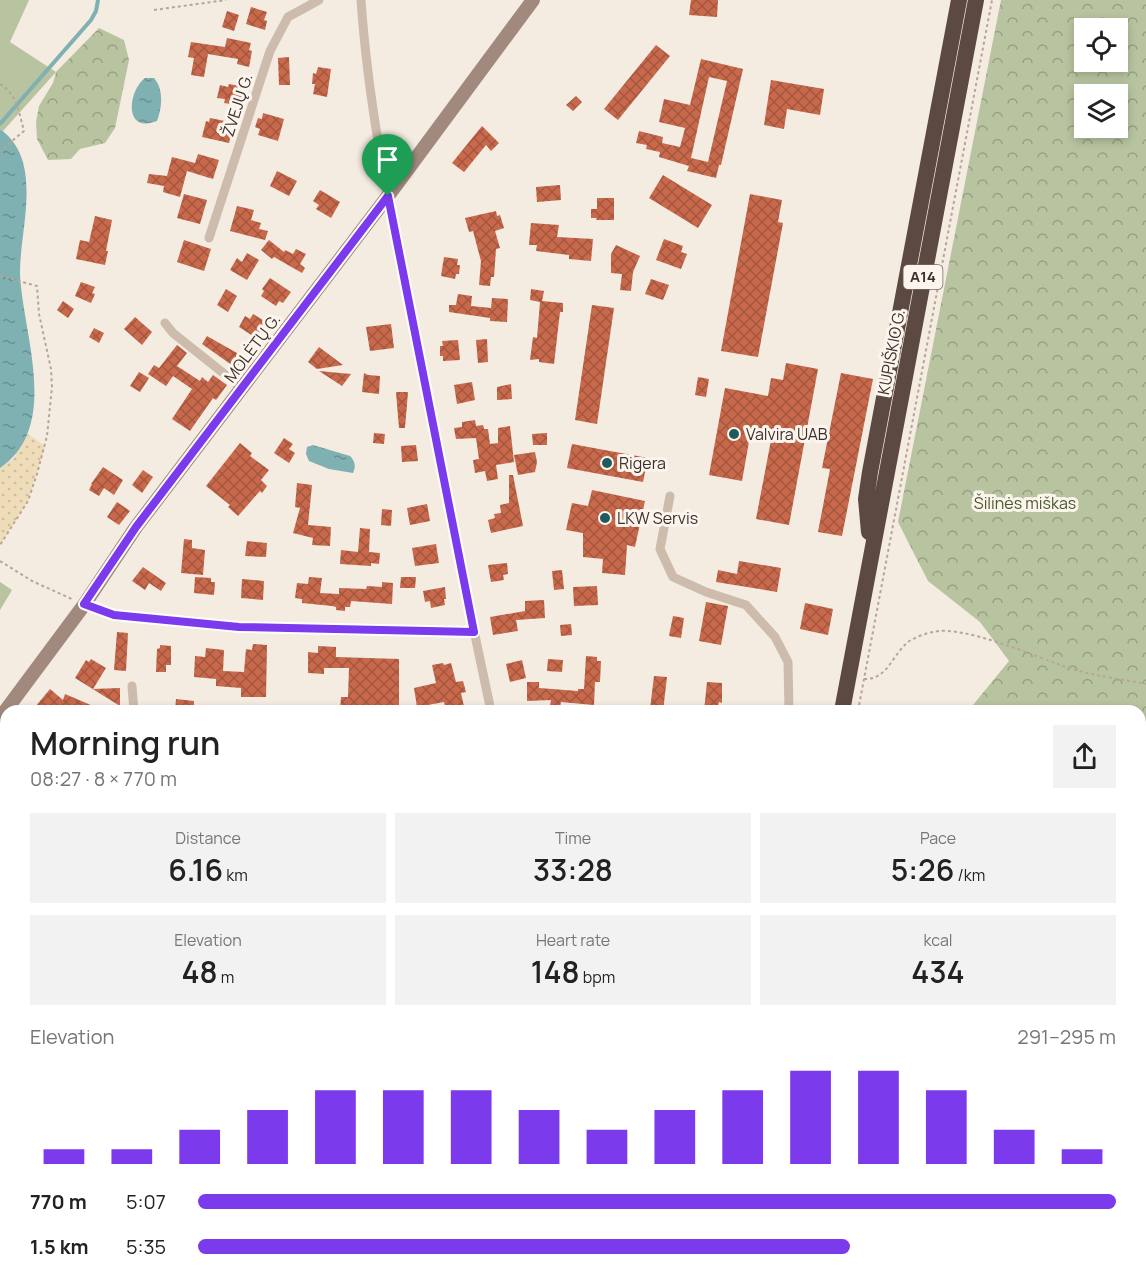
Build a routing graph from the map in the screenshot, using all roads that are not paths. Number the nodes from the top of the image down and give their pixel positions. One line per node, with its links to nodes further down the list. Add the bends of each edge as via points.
1 (319, 0): 7 (street, ŽVEJŲ G., via 288,17 270,51)
2 (361, 0): 6 (street, via 369,88)
3 (533, 0): 6 (street, MOLĖTŲ G.)
4 (959, 0): 11 (highway, via 870,472 867,499)
5 (976, 0): 11 (highway, KUPIŠKIO G. / A14)
6 (388, 196): 9 (street, MOLĖTŲ G.); 13 (street)
7 (209, 238)
8 (165, 323): 9 (street)
9 (242, 388): 12 (street, MOLĖTŲ G., via 136,527)
10 (670, 496): 18 (street, via 660,549 673,577 746,605 775,637 788,662)
11 (871, 554): 19 (highway, KUPIŠKIO G. / A14)
12 (84, 604): 13 (street, via 114,615 239,627); 15 (street, MOLĖTŲ G.)
13 (474, 632): 17 (street)
14 (132, 686): 16 (street)
15 (10, 705)
16 (134, 705)
17 (489, 705)
18 (789, 705)
19 (843, 705)

